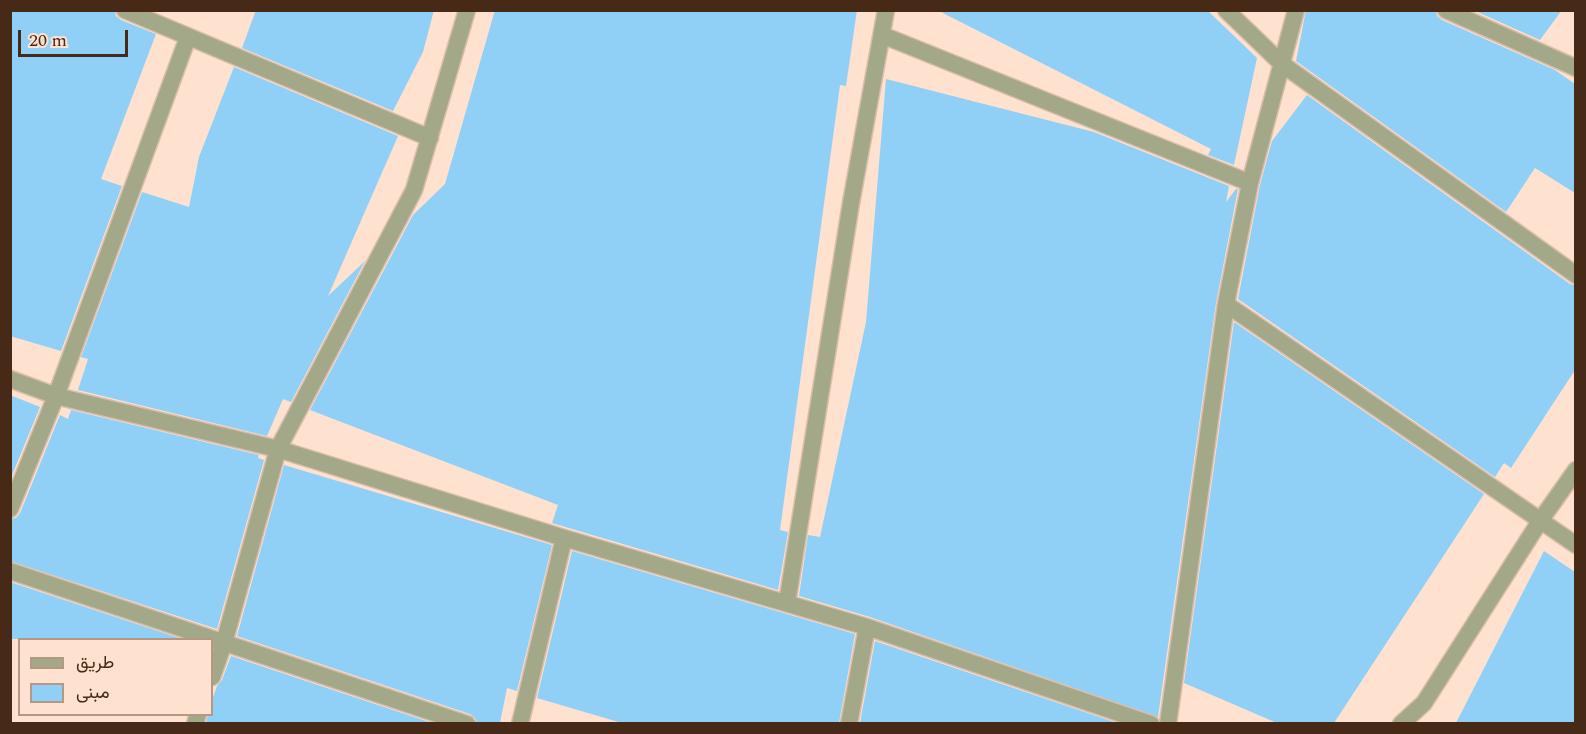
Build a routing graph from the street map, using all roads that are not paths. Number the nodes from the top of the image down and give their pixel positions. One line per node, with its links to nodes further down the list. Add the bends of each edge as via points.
1 (125, 10): 8 (street)
2 (467, 10): 11 (street)
3 (886, 10): 7 (street)
4 (1226, 10): 9 (street)
5 (1296, 10): 9 (street)
6 (1446, 10): 10 (street)
7 (882, 35): 12 (street); 24 (street, via 850,203)
8 (188, 37): 11 (street); 16 (street)
9 (1282, 64): 12 (street); 13 (street)
10 (1575, 68)
11 (430, 138): 17 (street, via 414,190)
12 (1250, 183): 14 (street)
13 (1575, 275)
14 (1226, 304): 20 (street); 35 (street)
15 (10, 379): 16 (street)
16 (56, 396): 17 (street); 19 (street)
17 (278, 449): 21 (street); 28 (street)
18 (1575, 470): 20 (street)
19 (10, 509)
20 (1540, 521): 22 (street); 30 (street)
21 (564, 538): 24 (street); 32 (street)
22 (1575, 545)
23 (10, 571): 26 (street)
24 (787, 603): 25 (street)
25 (867, 627): 33 (street); 34 (street)
26 (209, 638)
27 (213, 639): 28 (street)
28 (224, 643): 29 (street); 31 (street)
29 (213, 674)
30 (1424, 703): 36 (street); 37 (street)
31 (467, 723)
32 (520, 723)
33 (849, 723)
34 (1152, 723)
35 (1168, 723)
36 (1401, 723)
37 (1421, 723)

